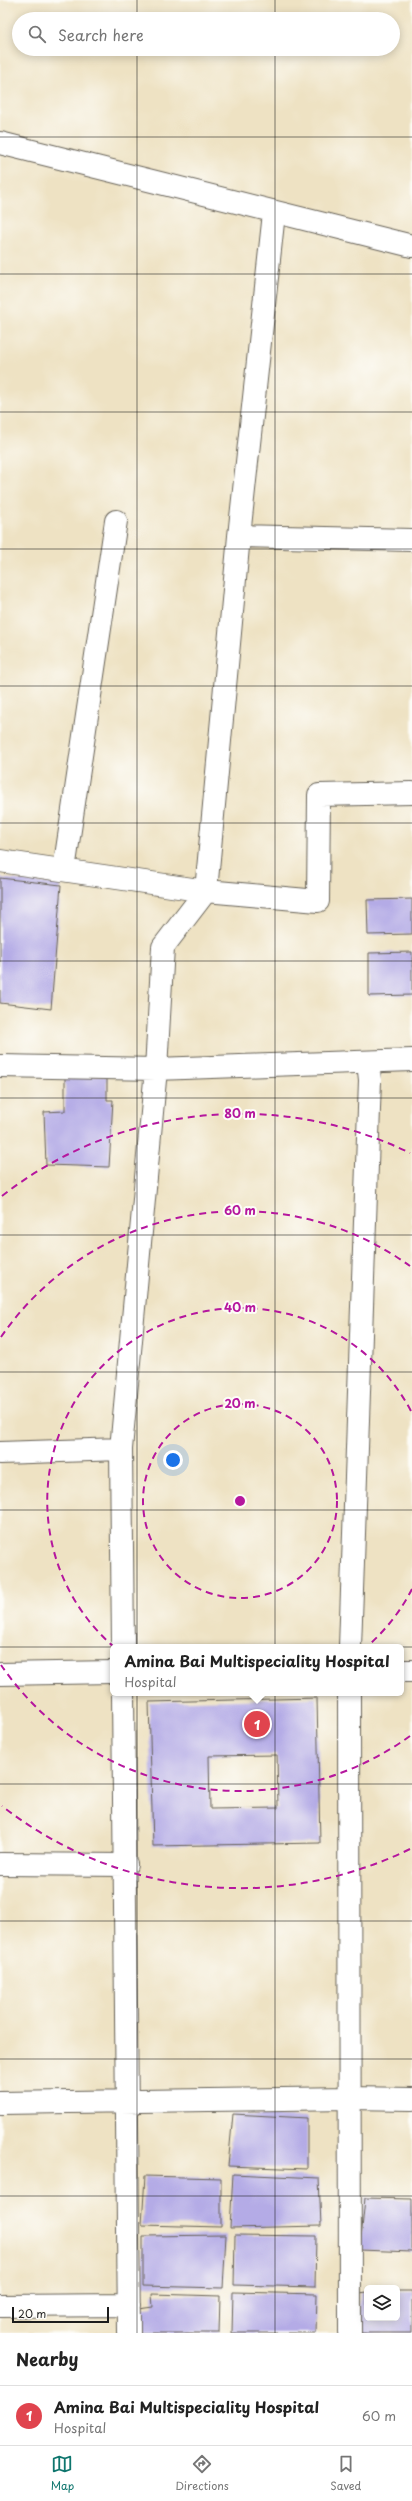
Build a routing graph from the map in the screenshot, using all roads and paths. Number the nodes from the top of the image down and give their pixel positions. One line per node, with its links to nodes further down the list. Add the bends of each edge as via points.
1 (0, 143): 2 (street)
2 (274, 213): 3 (street); 5 (street)
3 (412, 246)
4 (116, 521): 9 (street)
5 (239, 536): 6 (street); 10 (street)
6 (412, 540)
7 (412, 793): 10 (street, via 318,795 318,901)
8 (0, 861): 9 (street)
9 (64, 870): 10 (street)
10 (206, 891): 14 (street, via 163,947)
11 (412, 1060): 12 (street)
12 (368, 1062): 14 (street); 18 (street, via 370,1080)
13 (0, 1066): 14 (street)
14 (156, 1069): 15 (street)
15 (121, 1449): 16 (street); 17 (street)
16 (0, 1453)
17 (123, 1644)
18 (350, 1644)
19 (110, 1672): 20 (street)
20 (0, 1674)
21 (124, 1696): 24 (street)
22 (349, 1696): 25 (street)
23 (0, 1864): 24 (street)
24 (126, 1865): 27 (street)
25 (349, 2098): 26 (street); 27 (street); 32 (street)
26 (412, 2099)
27 (128, 2102): 28 (street); 29 (street)
28 (0, 2103)
29 (129, 2305): 30 (street); 31 (street)
30 (0, 2306)
31 (129, 2333)
32 (350, 2333)

